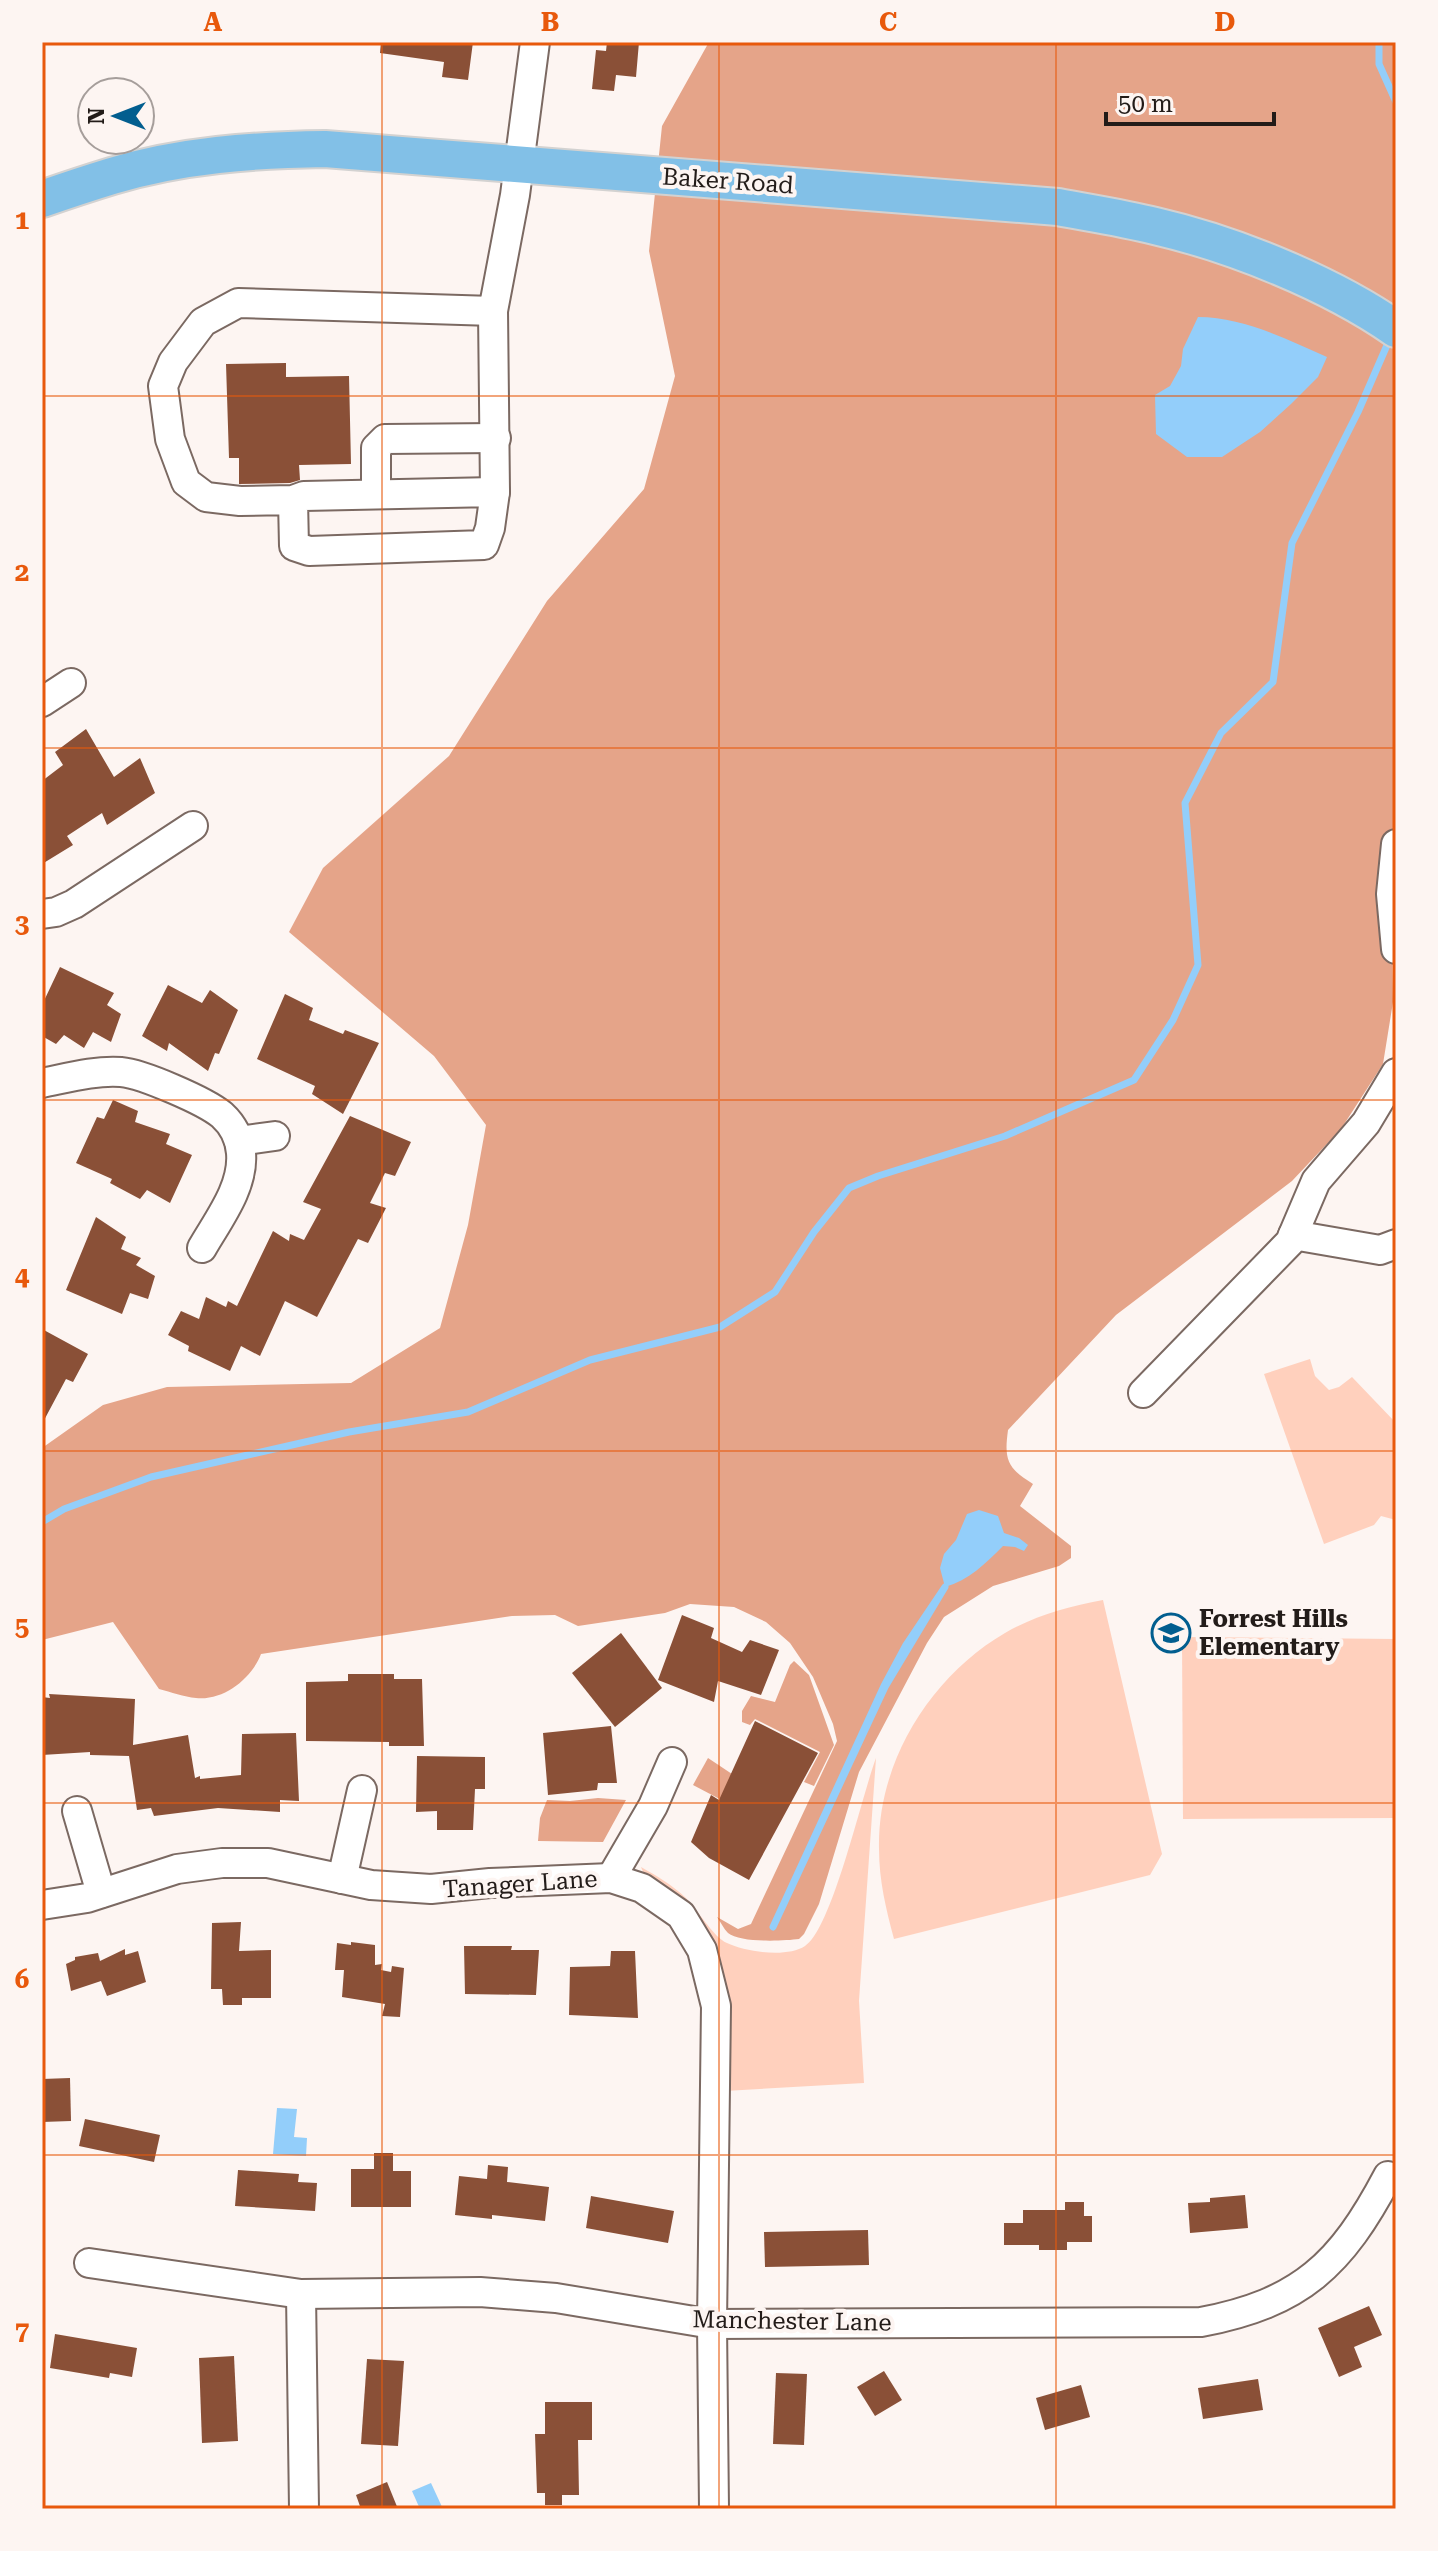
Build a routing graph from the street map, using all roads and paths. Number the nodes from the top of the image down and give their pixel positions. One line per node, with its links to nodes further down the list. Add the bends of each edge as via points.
1 (535, 42): 2 (street)
2 (519, 165): 3 (main road, Baker Road, via 325,149 257,150 114,175); 4 (street); 5 (main road, Baker Road, via 1058,207 1157,226 1253,256 1367,309)
3 (42, 199)
4 (493, 311): 6 (street); 9 (street, via 238,303 203,322 173,362 163,386 170,439 186,482 206,497)
5 (1396, 329)
6 (496, 438): 7 (street); 8 (street, via 385,439 376,448)
7 (495, 492): 8 (street); 9 (street, via 484,545 309,551 294,546)
8 (376, 494): 9 (street)
9 (293, 500)
10 (71, 683): 11 (street)
11 (42, 702)
12 (193, 826): 14 (street, via 74,904)
13 (1396, 844): 15 (street, via 1391,894)
14 (42, 914)
15 (1396, 949)
16 (1396, 1073): 20 (street, via 1366,1123 1316,1181)
17 (42, 1083): 19 (street, via 120,1072 142,1078 221,1114)
18 (275, 1136): 19 (street)
19 (239, 1141): 22 (street, via 239,1176)
20 (1293, 1235): 21 (street, via 1380,1250); 23 (street)
21 (1396, 1244)
22 (202, 1248)
23 (1143, 1393)
24 (672, 1762): 27 (street)
25 (362, 1790): 28 (street)
26 (77, 1811): 29 (street)
27 (611, 1878): 28 (street, Tanager Lane, via 431,1889); 34 (street, Tanager Lane, via 642,1888 681,1915 711,1976 716,2006)
28 (342, 1879): 29 (street, Tanager Lane, via 268,1863 222,1863 177,1869)
29 (101, 1893): 30 (street, Tanager Lane)
30 (42, 1905)
31 (1388, 2176): 34 (street, Manchester Lane, via 1347,2244 1317,2274 1281,2298 1242,2314 1158,2324)
32 (89, 2263): 33 (street, Manchester Lane)
33 (301, 2294): 34 (street, Manchester Lane, via 480,2292 556,2298); 35 (street)
34 (712, 2324): 36 (street, Tanager Lane)
35 (304, 2509)
36 (714, 2509)

